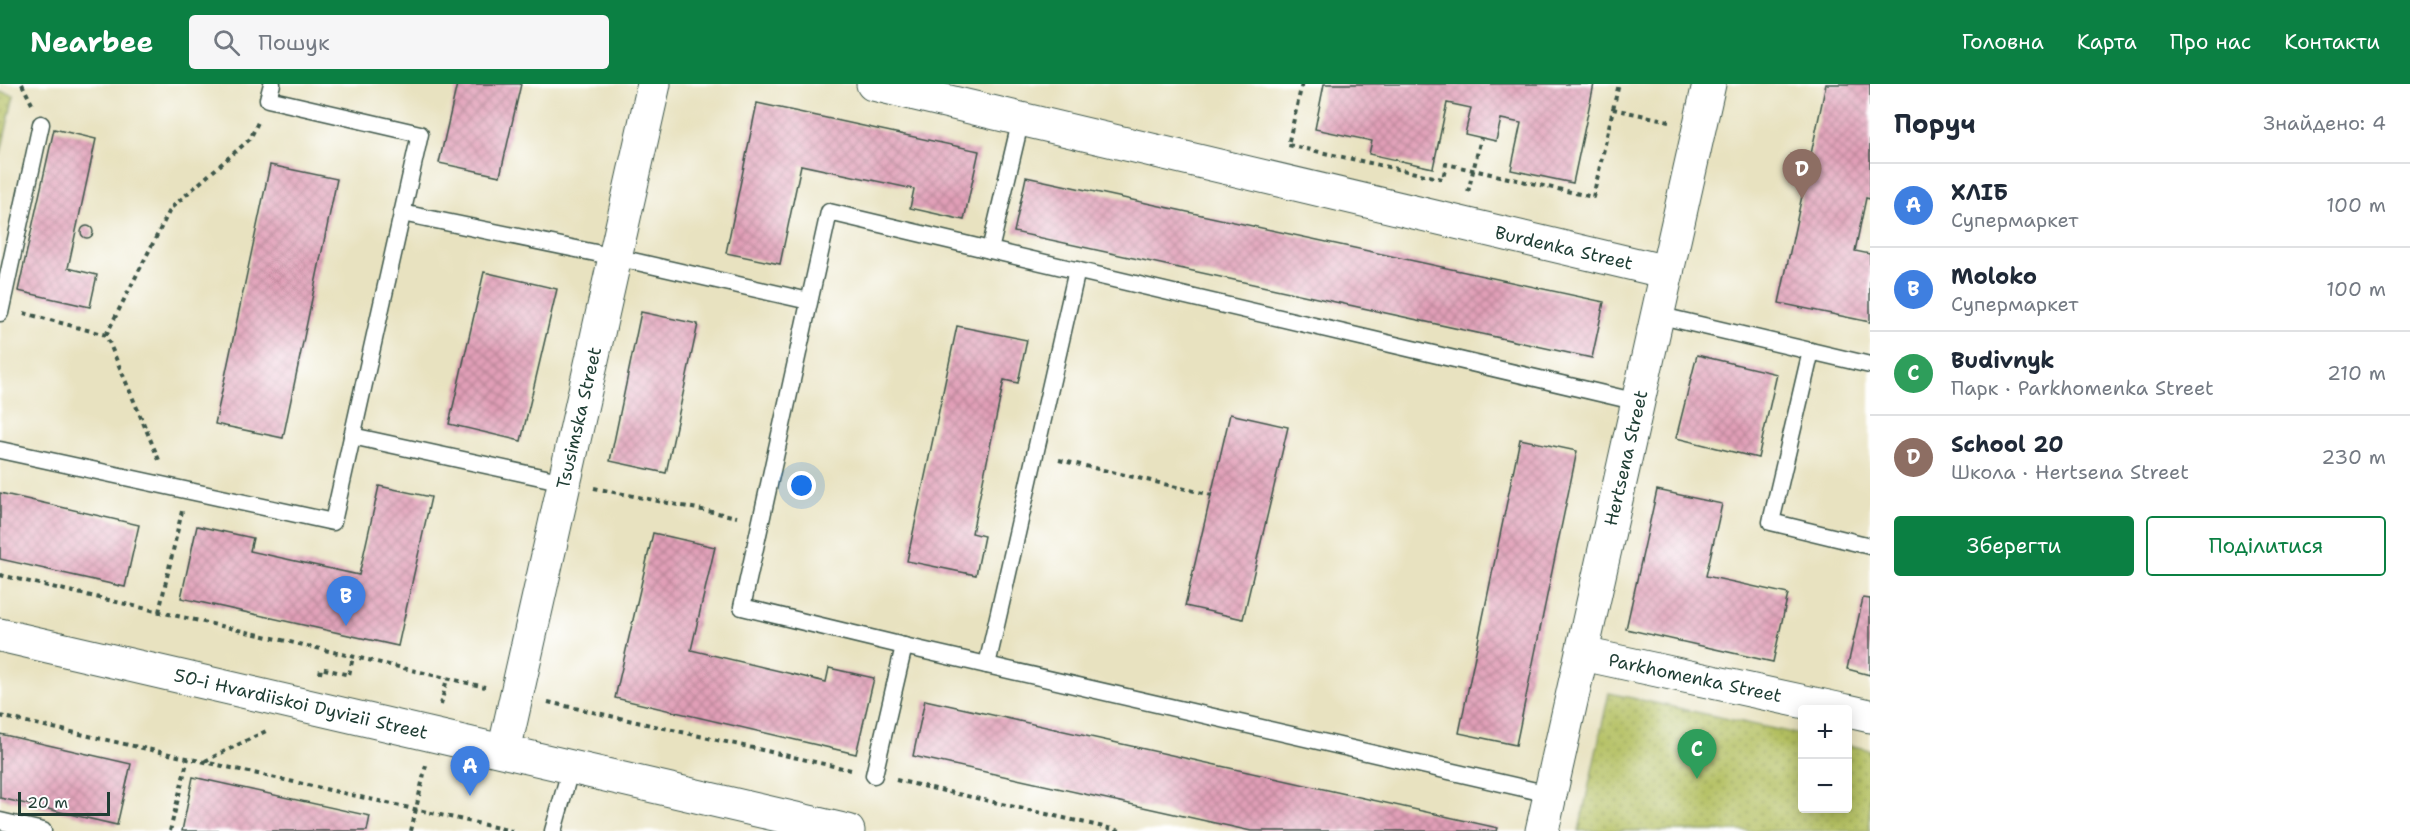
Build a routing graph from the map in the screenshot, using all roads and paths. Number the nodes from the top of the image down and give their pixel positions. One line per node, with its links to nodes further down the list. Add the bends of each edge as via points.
1 (654, 84): 16 (street, Tsusimska Street)
2 (873, 84): 8 (street)
3 (1302, 84): 12 (path, via 1288,145 1443,179 1446,164)
4 (1619, 84): 7 (path)
5 (1709, 84): 18 (street, Hertsena Street)
6 (270, 92): 13 (lane, via 420,134); 22 (path, via 250,140 171,208)
7 (1613, 109): 9 (path); 12 (path, via 1593,197)
8 (1021, 119): 14 (street, Burdenka Street); 15 (lane)
9 (1662, 120)
10 (41, 124): 20 (lane)
11 (1481, 138): 12 (path)
12 (1474, 170): 14 (path)
13 (402, 213): 16 (lane); 26 (lane)
14 (1461, 224): 18 (street, Burdenka Street)
15 (990, 250): 17 (lane); 19 (lane, via 829,212)
16 (615, 257): 19 (lane); 29 (street, Tsusimska Street)
17 (1077, 270): 25 (lane); 28 (lane)
18 (1667, 273): 21 (street, Hertsena Street)
19 (809, 301): 32 (lane)
20 (1, 310): 22 (path)
21 (1658, 315): 23 (lane); 25 (street, Hertsena Street)
22 (106, 335): 30 (path)
23 (1811, 351): 24 (lane); 33 (lane, via 1771,522)
24 (1870, 365)
25 (1638, 402): 38 (street, Hertsena Street)
26 (352, 436): 29 (lane); 30 (lane, via 333,522)
27 (0, 450): 30 (lane)
28 (1034, 455): 31 (path); 40 (lane)
29 (564, 482): 32 (path); 42 (street, Tsusimska Street)
30 (179, 488): 35 (path)
31 (1212, 495)
32 (761, 521): 37 (lane, via 742,606)
33 (1870, 546)
34 (0, 575): 35 (path)
35 (159, 612): 39 (path)
36 (0, 635): 44 (street, 50-i Hvardiiskoi Dyvizii Street)
37 (904, 646): 40 (lane); 52 (lane)
38 (1582, 654): 43 (street, Parkhomenka Street); 53 (street, Hertsena Street)
39 (353, 657): 41 (path, via 349,675 321,668); 42 (path)
40 (987, 665): 53 (lane)
41 (320, 674)
42 (517, 695): 48 (street, Tsusimska Street); 52 (path)
43 (1819, 705)
44 (312, 707): 48 (street, 50-i Hvardiiskoi Dyvizii Street); 50 (path)
45 (1852, 712): 47 (street)
46 (0, 716): 49 (path)
47 (1870, 716)
48 (504, 751): 51 (street, 50-i Hvardiiskoi Dyvizii Street)
49 (188, 758): 50 (path); 57 (path)
50 (205, 761): 54 (path)
51 (571, 767): 60 (lane); 61 (street, 50-i Hvardiiskoi Dyvizii Street)
52 (874, 775): 62 (path)
53 (1549, 794): 63 (street, Hertsena Street)
54 (416, 809): 58 (path); 59 (path)
55 (0, 821): 56 (lane)
56 (43, 831)
57 (170, 831)
58 (411, 831)
59 (512, 831)
60 (553, 831)
61 (848, 831)
62 (1121, 831)
63 (1542, 831)

